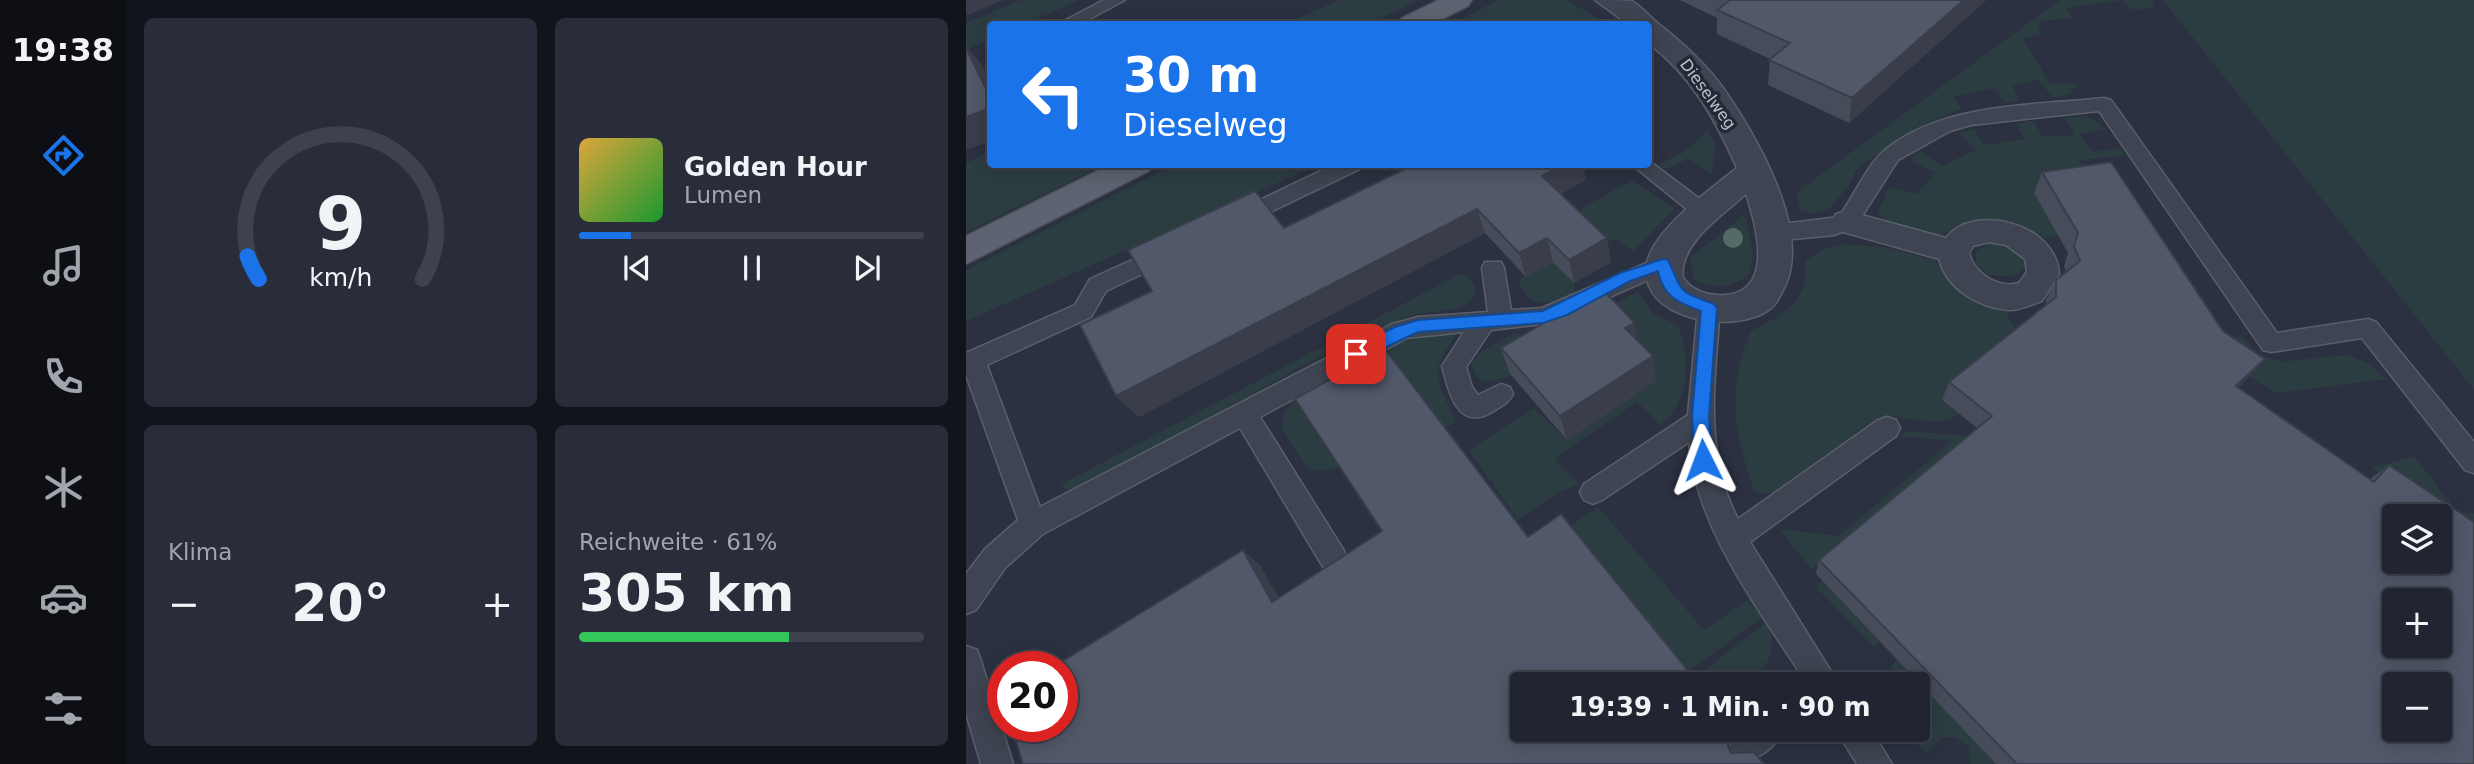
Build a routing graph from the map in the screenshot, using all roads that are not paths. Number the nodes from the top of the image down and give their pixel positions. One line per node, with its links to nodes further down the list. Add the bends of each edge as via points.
1 (1117, 0): 4 (lane)
2 (1459, 0): 5 (main road)
3 (1608, 0): 6 (street)
4 (1073, 21)
5 (1418, 21)
6 (1639, 21)
7 (1652, 32): 11 (street, Dieselweg, via 1690,64 1744,145)
8 (1130, 168): 17 (main road)
9 (1345, 168): 14 (lane)
10 (1646, 168): 12 (lane)
11 (1754, 170): 12 (street); 15 (street, Dieselweg)
12 (1706, 214): 19 (street, via 1676,239)
13 (1847, 222): 15 (lane); 18 (street); 27 (lane, via 1891,155 1942,126 2104,104 2271,343 2368,328)
14 (1219, 228)
15 (1773, 233): 21 (street, Dieselweg, via 1777,257 1773,279 1762,296 1748,305)
16 (1183, 245): 29 (lane, via 1098,285 1083,311 972,362)
17 (966, 251)
18 (1954, 251)
19 (1663, 264): 21 (street, Dieselweg, via 1678,297); 22 (lane, via 1625,277 1562,311 1543,317)
20 (1493, 268): 22 (lane)
21 (1709, 308): 25 (lane)
22 (1492, 320): 23 (lane, via 1454,366 1461,391 1475,409); 24 (lane, via 1400,331)
23 (1501, 394)
24 (1244, 413): 29 (lane); 31 (lane)
25 (1701, 421): 28 (lane); 30 (lane, via 1703,460 1713,495)
26 (1888, 428): 30 (lane)
27 (2474, 461)
28 (1593, 492)
29 (1033, 525): 32 (lane, via 1003,548)
30 (1734, 538): 34 (lane)
31 (1333, 558)
32 (966, 600)
33 (966, 661): 36 (lane)
34 (1815, 672)
35 (1860, 742): 37 (lane)
36 (997, 764)
37 (1876, 764)

